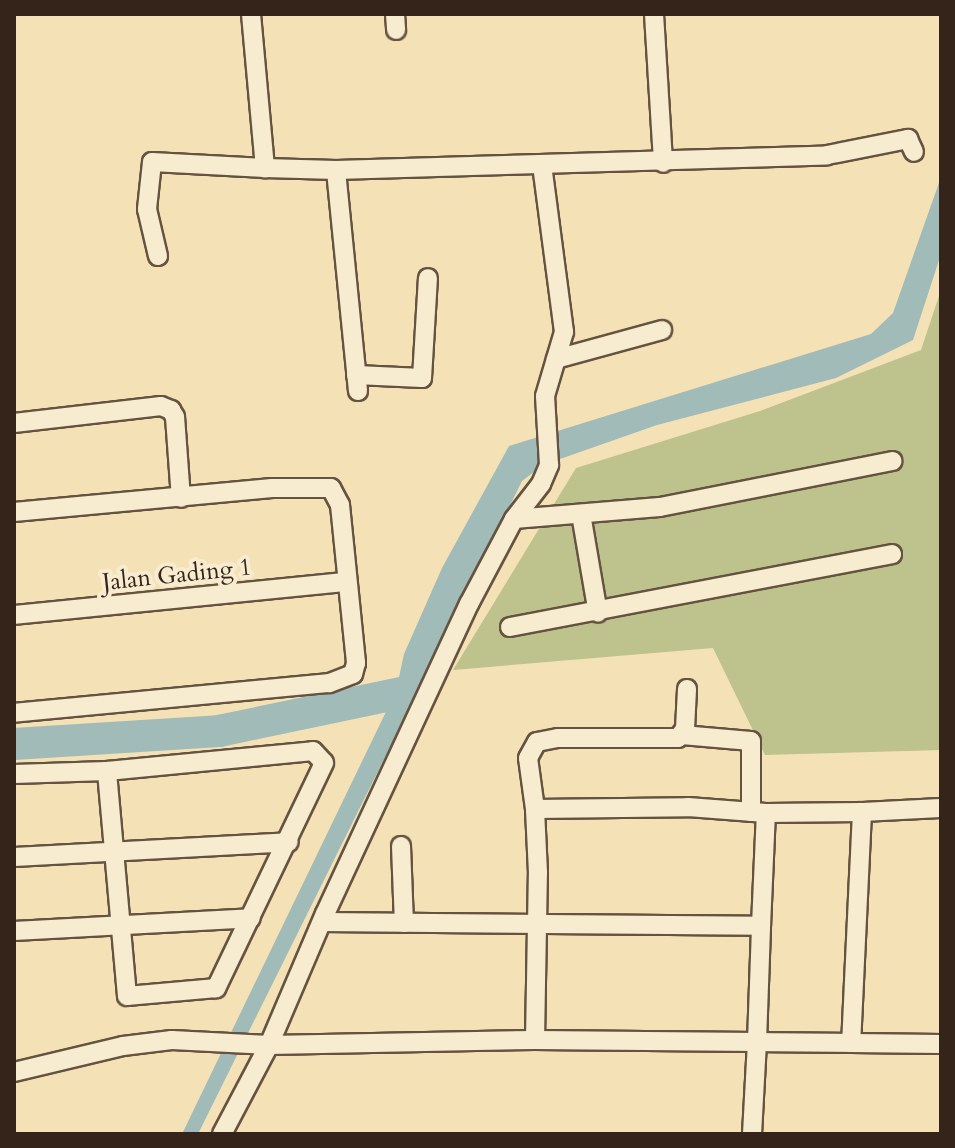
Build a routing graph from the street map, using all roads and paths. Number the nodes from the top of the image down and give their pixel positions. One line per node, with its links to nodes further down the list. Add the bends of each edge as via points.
1 (251, 14): 6 (street)
2 (654, 14): 4 (street)
3 (914, 152): 4 (street, via 908,139 827,155)
4 (663, 163): 5 (street)
5 (542, 164): 7 (street); 11 (street, via 564,332)
6 (265, 168): 7 (street); 8 (street, via 152,162 147,209)
7 (336, 170): 9 (street, via 357,383 422,378)
8 (158, 256)
9 (428, 278)
10 (662, 330): 11 (street)
11 (556, 359): 17 (street, via 545,396 549,465)
12 (14, 423): 14 (street, via 161,406 171,410)
13 (893, 461): 16 (street, via 660,507)
14 (181, 498): 15 (street); 19 (street, via 331,488 340,505)
15 (14, 512)
16 (581, 514): 17 (street); 20 (street)
17 (514, 519): 37 (street, via 429,688)
18 (892, 554): 20 (street)
19 (345, 582): 21 (street, Jalan Gading 1); 24 (street, via 356,663 353,674 344,679)
20 (598, 613): 22 (street)
21 (14, 615)
22 (510, 627)
23 (687, 689): 25 (street)
24 (14, 713)
25 (682, 735): 29 (street, via 537,742 528,758); 31 (street, via 751,741)
26 (107, 771): 27 (street); 32 (street, via 313,751 324,763); 34 (street)
27 (14, 774)
28 (941, 808): 30 (street)
29 (535, 809): 31 (street, via 688,807); 39 (street)
30 (862, 812): 31 (street); 45 (street)
31 (758, 813): 41 (street)
32 (289, 842): 34 (street); 36 (street)
33 (401, 846): 38 (street)
34 (112, 854): 35 (street); 40 (street)
35 (14, 857)
36 (251, 918): 40 (street); 40 (street, via 216,988 127,996)
37 (322, 922): 38 (street); 46 (street)
38 (404, 923): 39 (street)
39 (538, 923): 41 (street); 43 (street)
40 (119, 925): 42 (street)
41 (761, 926): 44 (street)
42 (14, 931)
43 (535, 1040): 44 (street); 46 (street)
44 (757, 1042): 45 (street); 50 (street)
45 (851, 1043): 47 (street)
46 (260, 1044): 48 (street, via 172,1040); 49 (street)
47 (941, 1044)
48 (14, 1072)
49 (222, 1134)
50 (752, 1134)

